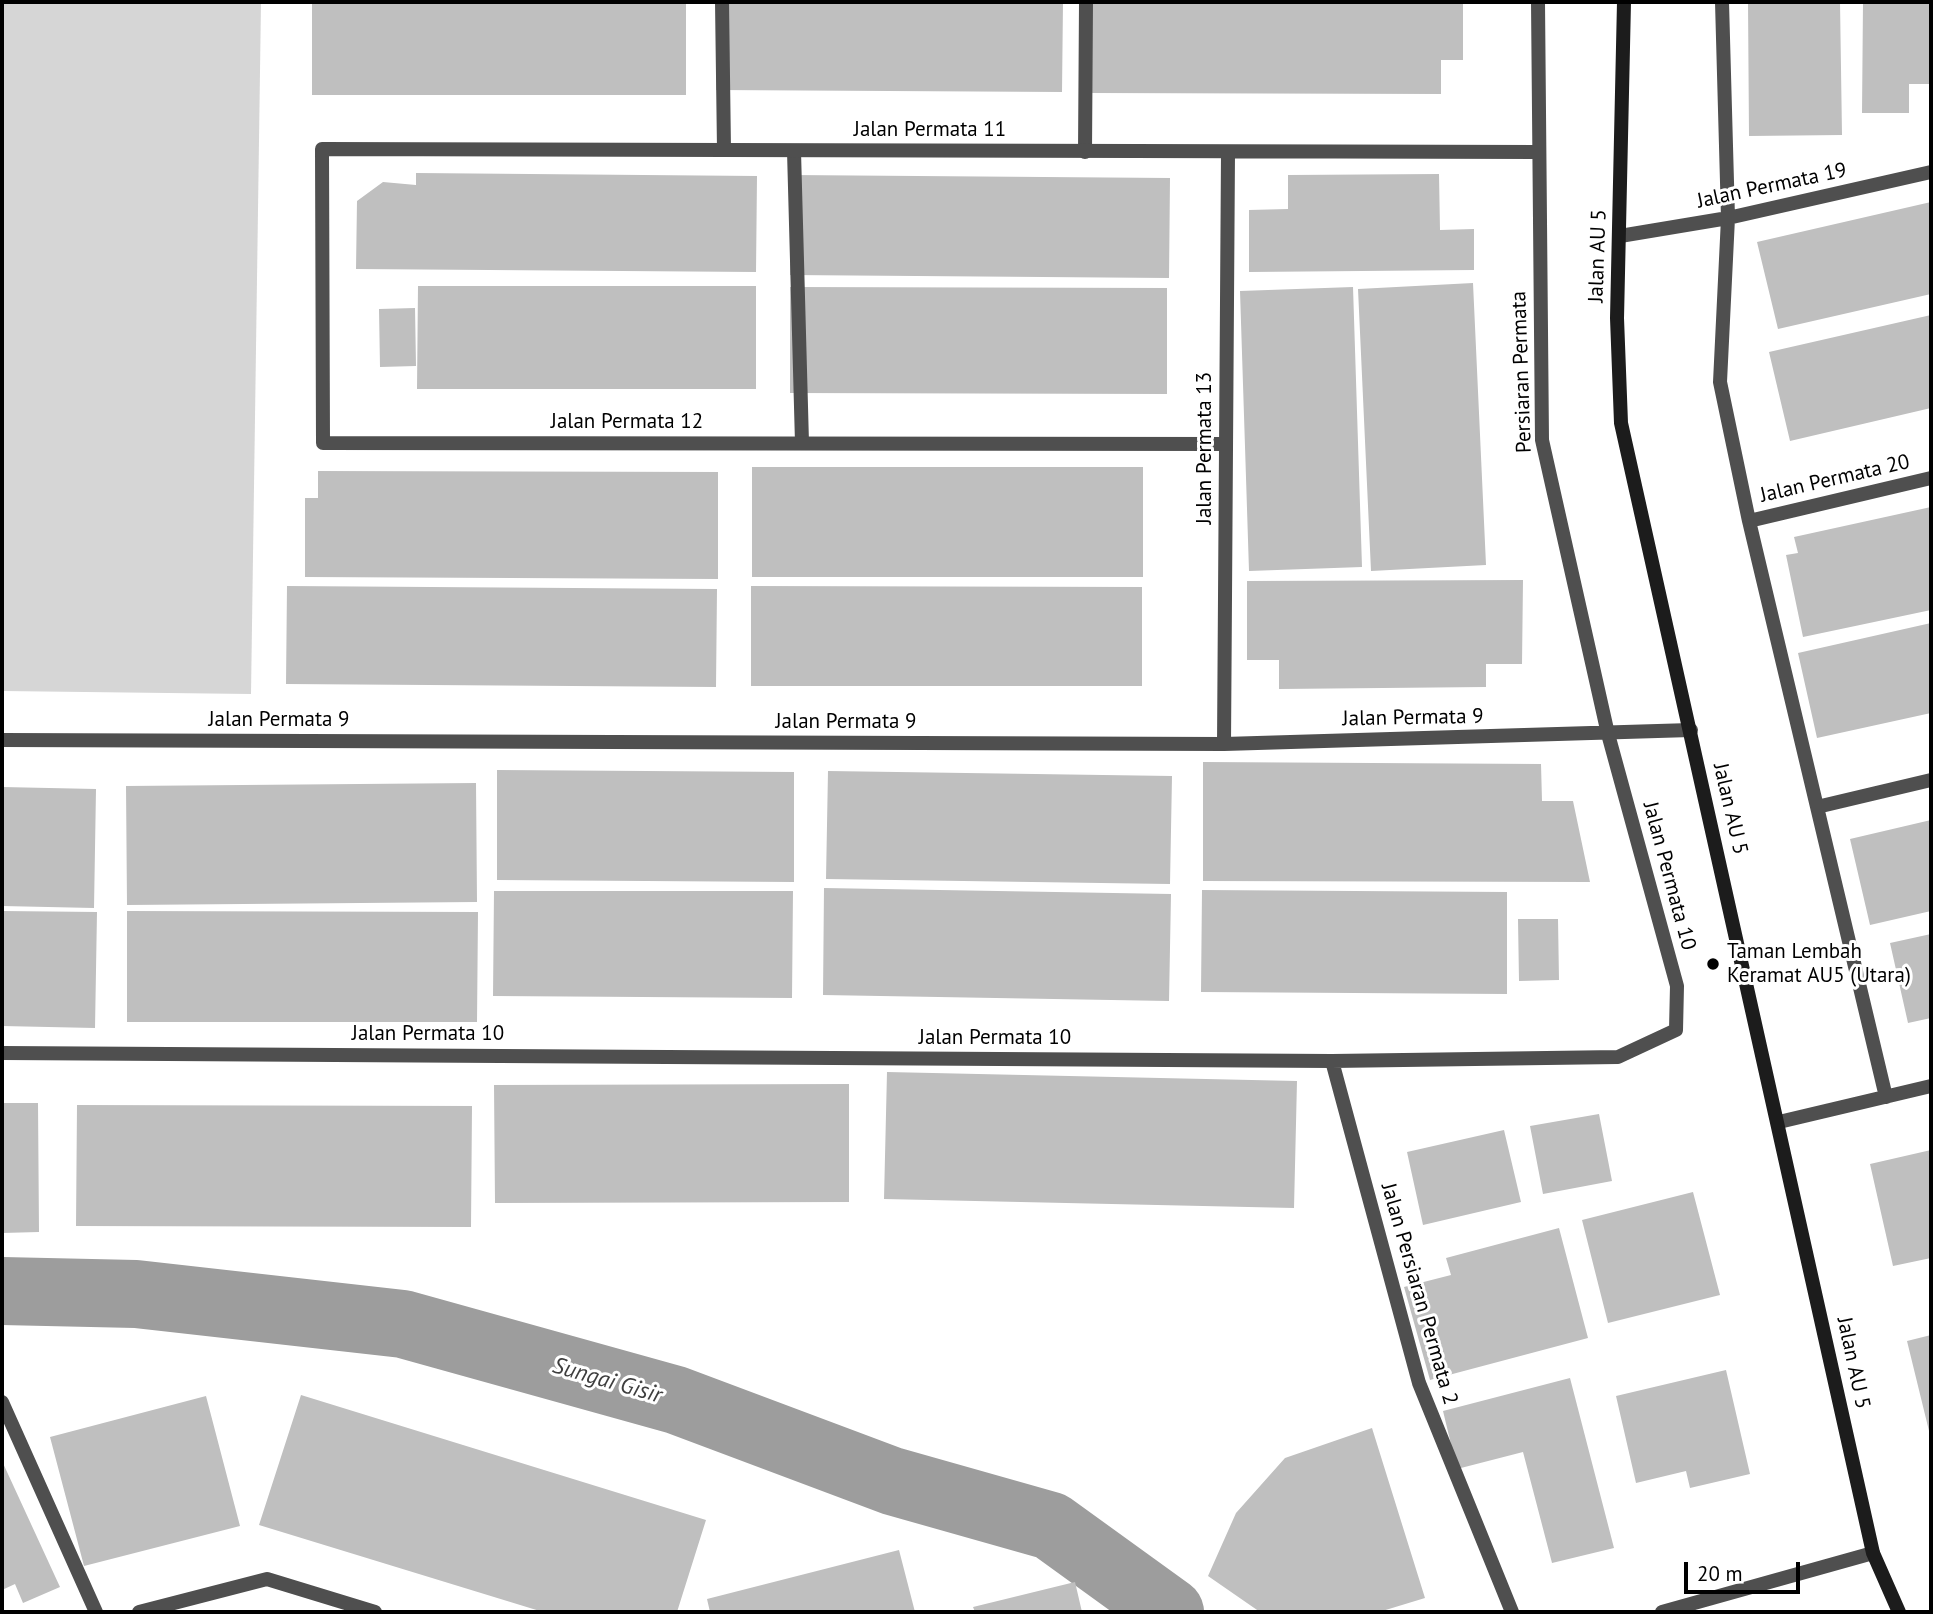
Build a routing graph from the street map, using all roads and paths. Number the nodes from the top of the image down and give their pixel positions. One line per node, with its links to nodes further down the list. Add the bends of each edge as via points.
1 (722, 2): 7 (street)
2 (1086, 2): 9 (street)
3 (1538, 2): 10 (street, Persiaran Permata)
4 (1624, 2): 14 (main road, Jalan AU 5)
5 (1722, 2): 13 (street)
6 (322, 149): 7 (street, Jalan Permata 11); 15 (street, Jalan Permata 12, via 323,443)
7 (724, 150): 8 (street, Jalan Permata 11)
8 (794, 151): 9 (street, Jalan Permata 11); 15 (street)
9 (1085, 152): 11 (street, Jalan Permata 11)
10 (1538, 152): 11 (street, Jalan Permata 11); 20 (street, Persiaran Permata, via 1542,440)
11 (1228, 153): 16 (street, Jalan Permata 13)
12 (1931, 172): 13 (street, Jalan Permata 19)
13 (1728, 218): 14 (street, Jalan Permata 19); 18 (street, via 1720,382)
14 (1620, 236): 19 (main road, Jalan AU 5, via 1621,423)
15 (802, 443): 16 (street, Jalan Permata 12)
16 (1226, 444): 22 (street, Jalan Permata 13)
17 (1931, 478): 18 (street, Jalan Permata 20)
18 (1749, 521): 24 (street)
19 (1691, 730): 20 (street, Jalan Permata 9); 29 (main road, Jalan AU 5)
20 (1608, 734): 22 (street, Jalan Permata 9); 26 (street, Jalan Permata 10, via 1677,986 1676,1030 1618,1057)
21 (2, 740): 22 (street, Jalan Permata 9)
22 (1224, 744)
23 (1931, 780): 24 (street)
24 (1817, 807): 28 (street)
25 (2, 1053): 26 (street, Jalan Permata 10)
26 (1332, 1061): 35 (street, Jalan Persiaran Permata 2, via 1419,1383)
27 (1931, 1086): 28 (street)
28 (1886, 1097): 29 (street)
29 (1779, 1122): 31 (main road, Jalan AU 5)
30 (2, 1402): 32 (street)
31 (1874, 1553): 36 (street); 37 (main road, Jalan AU 5)
32 (96, 1612)
33 (139, 1612): 34 (street, via 267,1579)
34 (376, 1612)
35 (1512, 1612)
36 (1662, 1612)
37 (1899, 1612)

